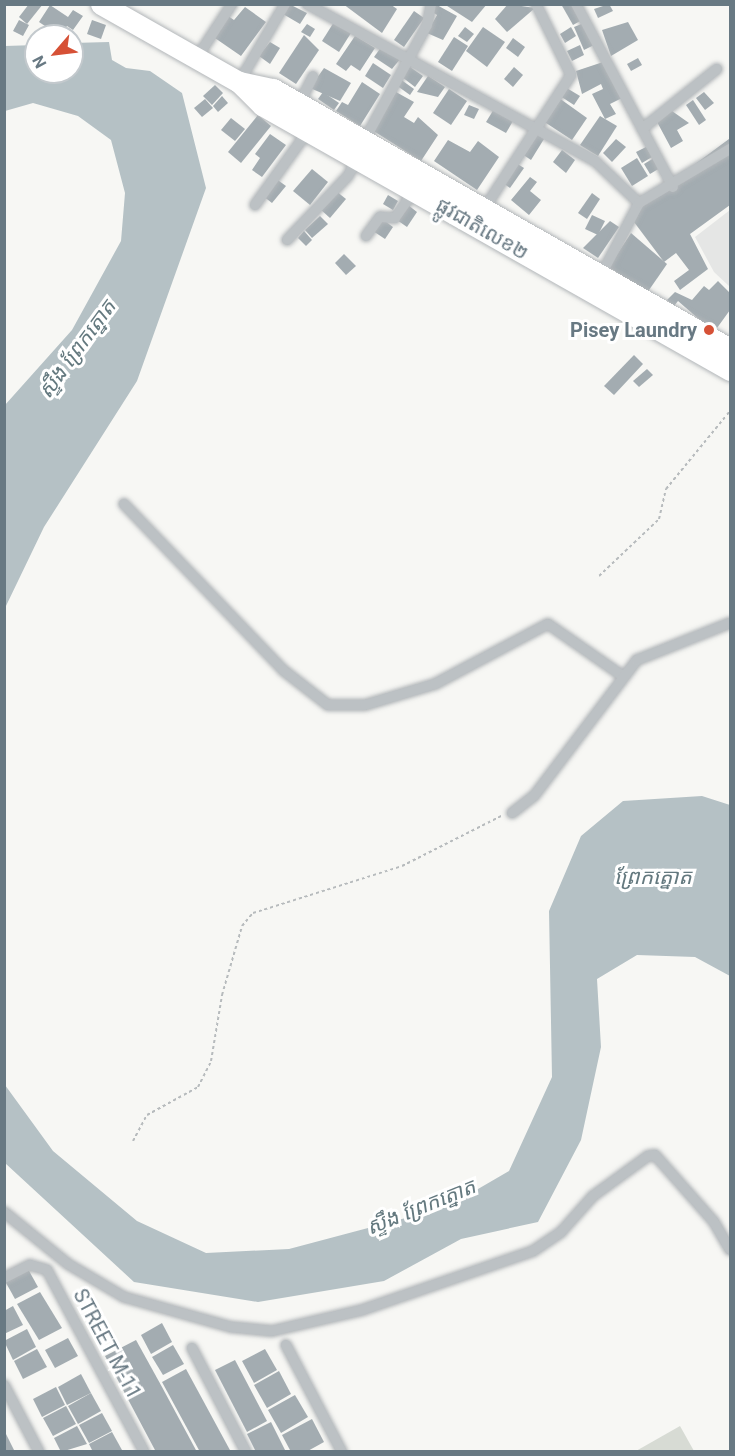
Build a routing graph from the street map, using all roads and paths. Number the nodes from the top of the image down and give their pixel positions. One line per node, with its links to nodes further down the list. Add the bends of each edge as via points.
1 (101, 4): 8 (highway, ផ្លូវជាតិលេខ២)
2 (232, 4): 9 (street)
3 (285, 4): 13 (street)
4 (307, 4): 10 (street)
5 (431, 4): 10 (street, via 428,25)
6 (536, 4): 17 (street, via 571,75)
7 (576, 4): 15 (street)
8 (127, 11): 9 (highway, ផ្លូវជាតិលេខ២)
9 (196, 58): 13 (highway, ផ្លូវជាតិលេខ២)
10 (408, 59): 17 (street); 19 (street)
11 (717, 69): 15 (street)
12 (313, 76): 14 (street)
13 (238, 82): 14 (highway, ផ្លូវជាតិលេខ២, via 273,89); 16 (highway, ផ្លូវជាតិលេខ២, via 262,105)
14 (299, 104): 19 (highway, ផ្លូវជាតិលេខ២)
15 (642, 129): 20 (street)
16 (308, 130): 19 (highway, ផ្លូវជាតិលេខ២); 23 (street)
17 (534, 130): 22 (street, via 595,161); 24 (street)
18 (730, 149): 20 (street)
19 (360, 150): 21 (highway, ផ្លូវជាតិលេខ២); 24 (highway, ផ្លូវជាតិលេខ២); 26 (street, via 348,176)
20 (673, 187): 22 (street)
21 (414, 191): 25 (street, via 395,218 380,217); 29 (highway, ផ្លូវជាតិលេខ២)
22 (639, 203): 27 (street)
23 (255, 205)
24 (484, 209): 27 (highway, ផ្លូវជាតិលេខ២)
25 (366, 236)
26 (287, 240)
27 (601, 275): 28 (highway, ផ្លូវជាតិលេខ២)
28 (730, 349)
29 (730, 370)
30 (730, 411): 32 (path, via 666,489 659,519)
31 (124, 504): 34 (street, via 283,670 328,705 365,705 435,684 548,624)
32 (600, 576)
33 (730, 623): 34 (street, via 637,660)
34 (621, 675): 35 (street, via 534,796)
35 (512, 813): 36 (path, via 402,866 253,913 242,926 222,995 212,1061 198,1087 147,1115)
36 (133, 1141)
37 (4, 1212): 38 (street, via 68,1264 124,1297 231,1327 272,1331 362,1310 533,1251 561,1232 593,1196 648,1156 655,1155 714,1222)
38 (730, 1250)
39 (4, 1278): 44 (street, STREET M-11, via 30,1264 47,1270)
40 (286, 1345): 46 (street)
41 (192, 1348): 45 (street)
42 (4, 1385): 43 (street)
43 (39, 1452)
44 (144, 1452)
45 (246, 1452)
46 (342, 1452)

